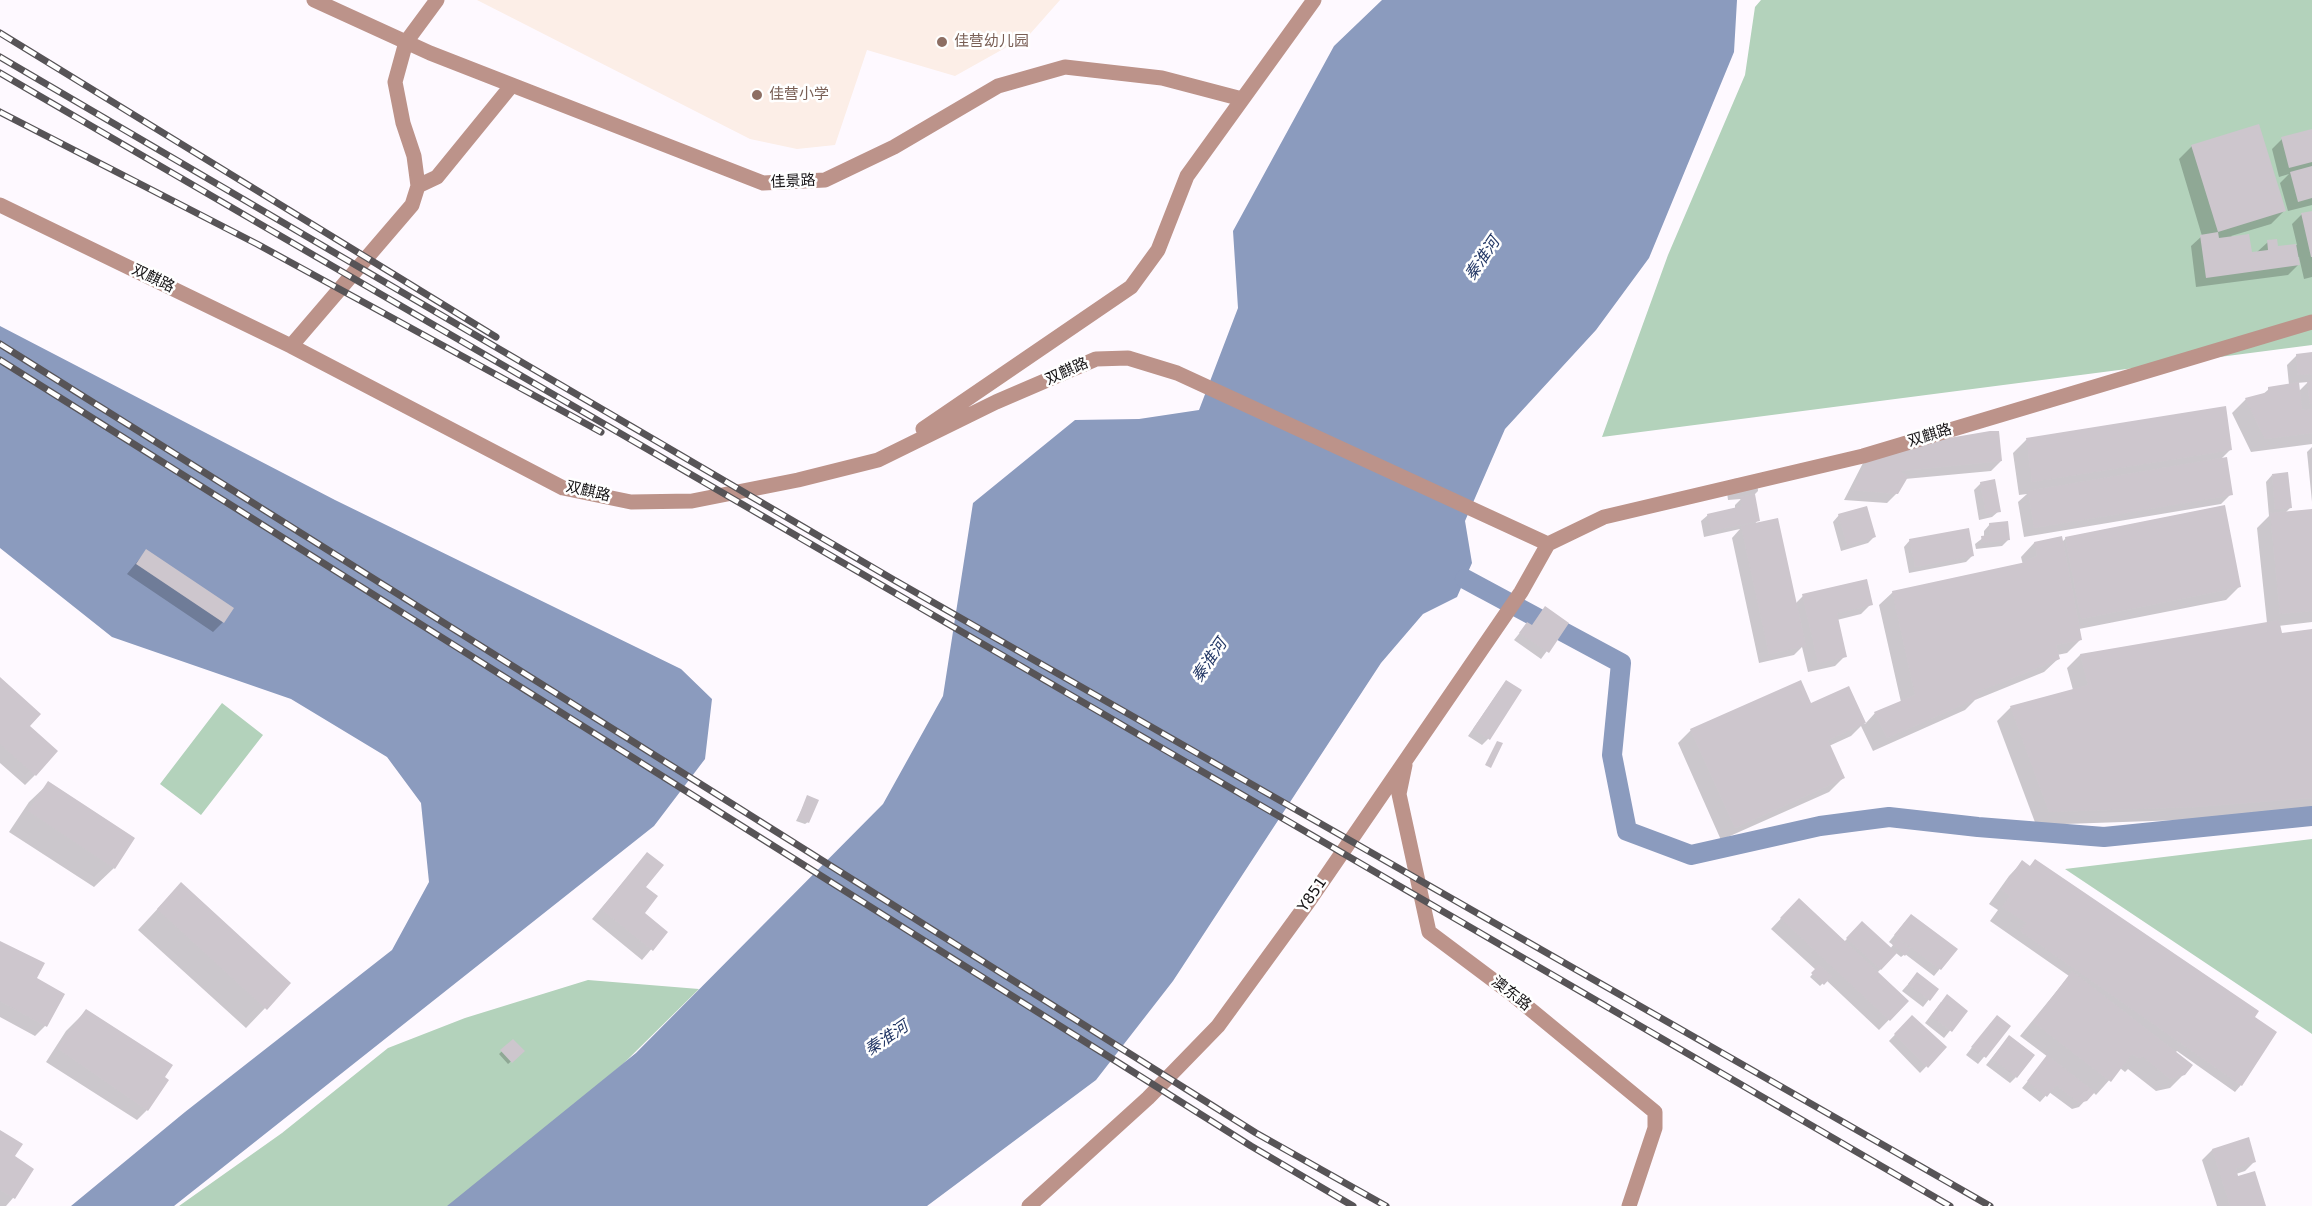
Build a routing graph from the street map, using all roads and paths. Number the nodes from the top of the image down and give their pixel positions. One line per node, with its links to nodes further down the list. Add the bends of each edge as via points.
1 (314, 0): 4 (street, 佳景路)
2 (437, 0): 4 (street)
3 (1314, 0): 6 (street)
4 (406, 42): 5 (street, 佳景路); 7 (street, via 395,82)
5 (512, 85): 6 (street, 佳景路, via 763,183 825,180 894,147 998,86 1065,67 1162,78); 7 (street, via 437,177)
6 (1242, 99): 11 (street, via 1187,176 1158,250 1131,287)
7 (418, 186): 10 (street, via 412,205)
8 (0, 205): 10 (street, 双麒路)
9 (2312, 322): 12 (street, 双麒路, via 1863,456 1604,517)
10 (291, 346): 11 (street, 双麒路, via 563,488 631,502 692,501)
11 (878, 460): 12 (street, 双麒路, via 996,402 1096,359 1128,358 1177,373)
12 (1548, 544): 13 (street, Y851, via 1521,592)
13 (1407, 756): 14 (street, Y851, via 1218,1026 1148,1098); 15 (street, 澳东路, via 1399,794 1429,932 1513,995 1655,1112 1655,1128)
14 (1029, 1206)
15 (1629, 1206)

